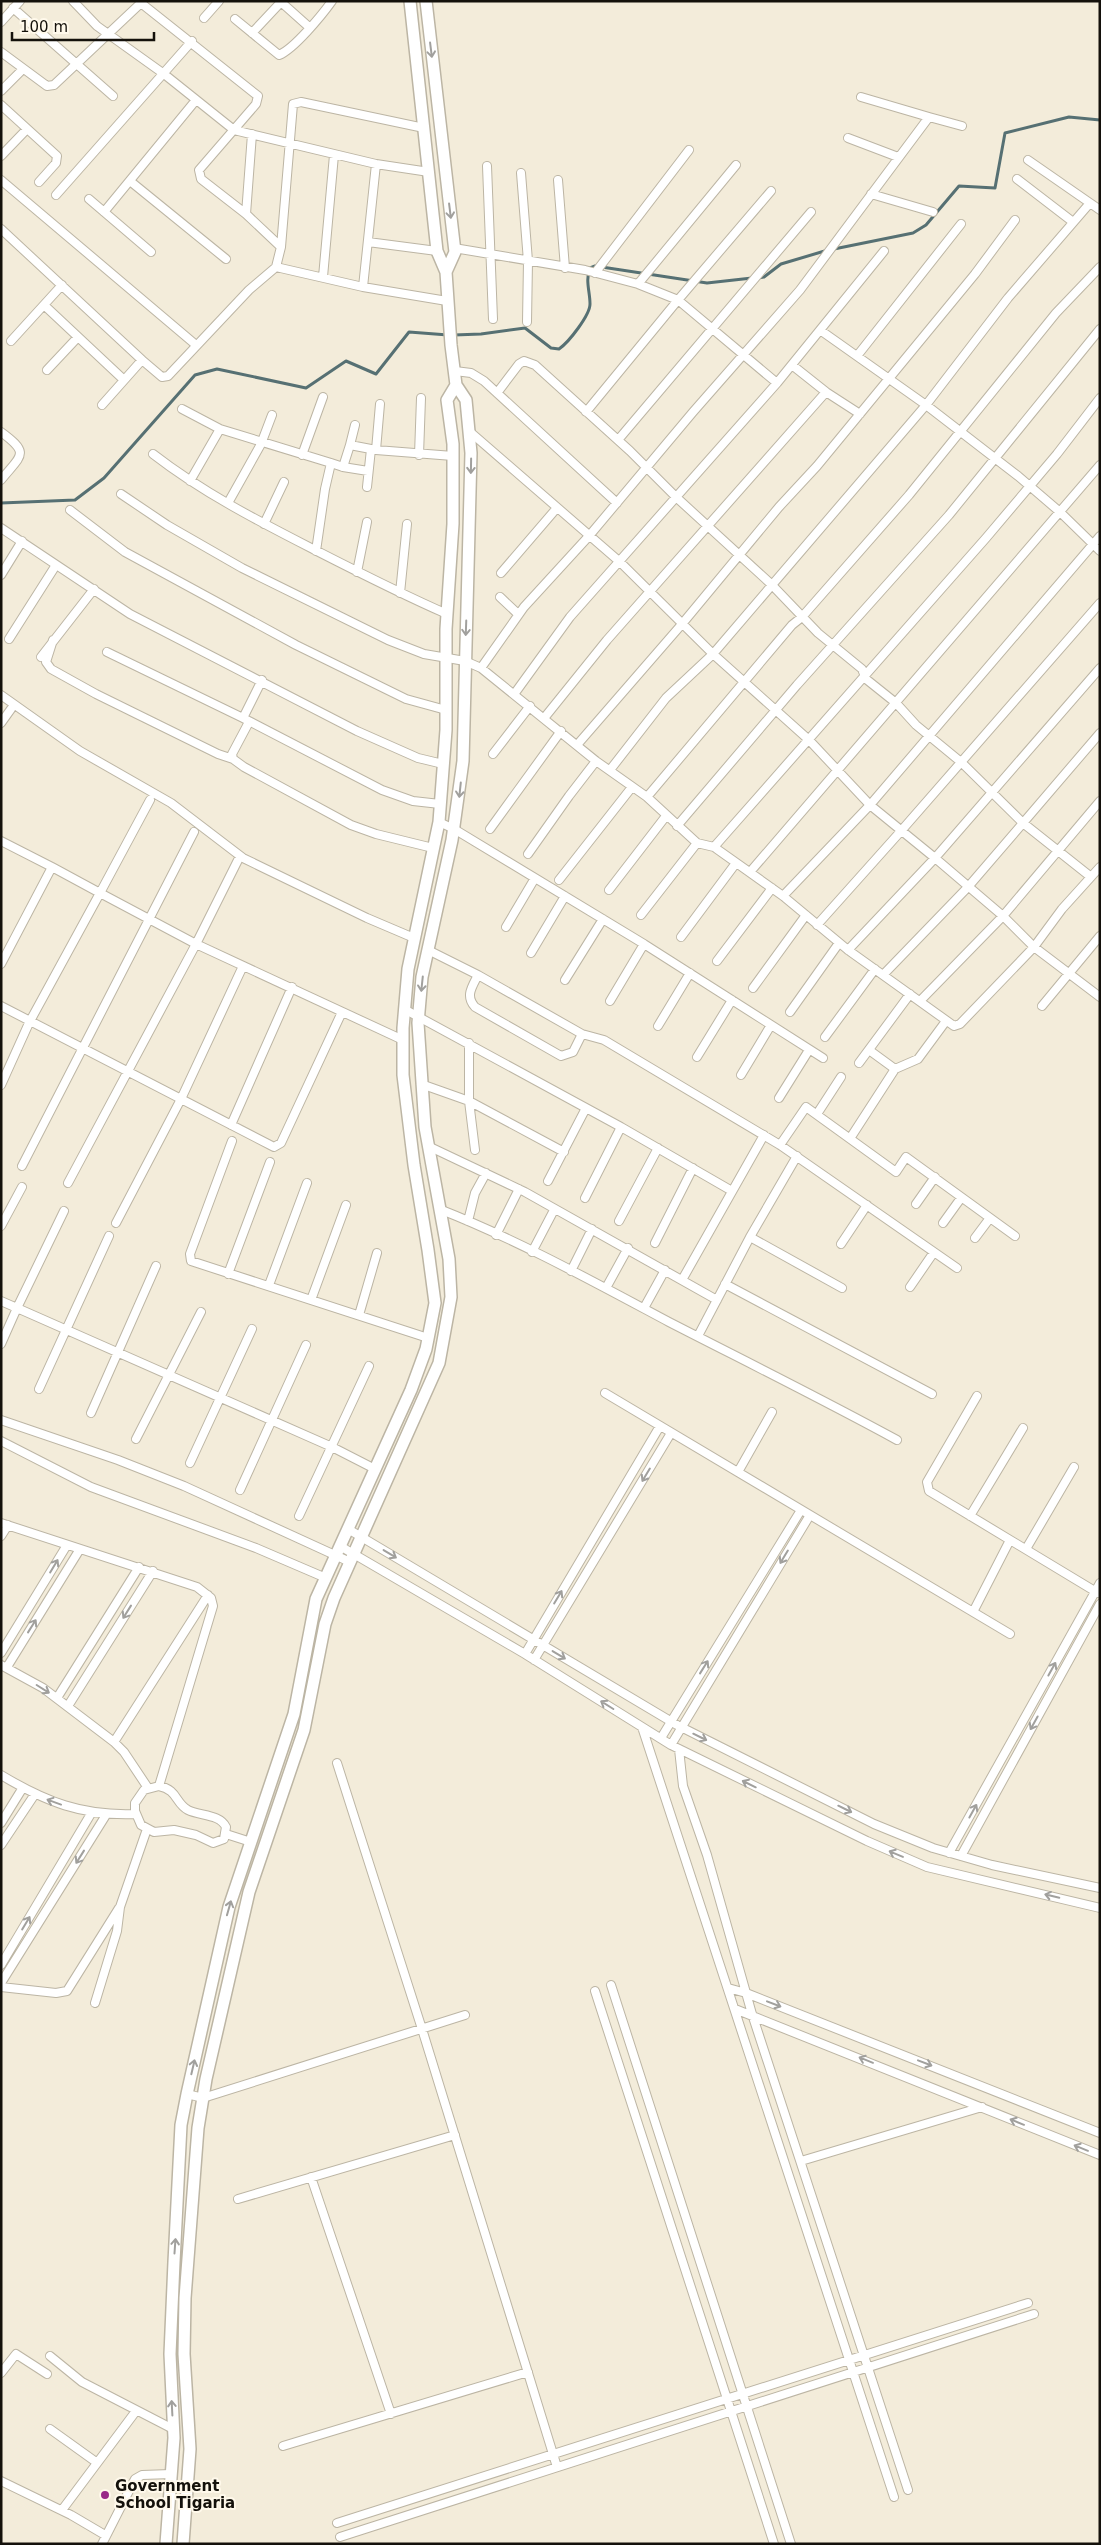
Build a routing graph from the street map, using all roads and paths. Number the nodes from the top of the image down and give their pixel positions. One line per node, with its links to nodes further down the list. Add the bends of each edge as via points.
1 (20, 1): 9 (street)
2 (73, 1): 15 (street)
3 (219, 1): 10 (street)
4 (332, 1): 13 (street)
5 (410, 1): 28 (main road)
6 (426, 1): 65 (main road, one-way to 65)
7 (142, 2): 15 (street); 16 (street)
8 (282, 2): 13 (street); 14 (street)
9 (13, 8): 12 (street); 18 (street)
10 (204, 18)
11 (235, 19): 14 (street)
12 (1, 22)
13 (309, 27): 14 (street, via 287,51 279,54)
14 (252, 33)
15 (107, 34): 18 (street); 20 (street)
16 (192, 41): 20 (street); 30 (street, via 258,96 256,104)
17 (1, 52): 18 (street, via 47,86 54,85)
18 (76, 63): 22 (street)
19 (20, 72): 21 (street)
20 (164, 74): 24 (street); 51 (street)
21 (1, 91)
22 (113, 96)
23 (861, 97): 26 (street)
24 (196, 100): 30 (street); 47 (street)
25 (1, 105): 29 (street)
26 (929, 117): 27 (street); 37 (street)
27 (962, 126)
28 (424, 128): 33 (street, via 296,102 292,107); 42 (main road)
29 (27, 130): 36 (street); 48 (street, via 57,156 56,163)
30 (234, 130): 31 (street); 58 (street, via 200,166 198,174)
31 (252, 134): 33 (street); 58 (street)
32 (848, 138): 37 (street)
33 (291, 144): 35 (street); 64 (street)
34 (689, 150): 75 (street, via 602,263)
35 (334, 155): 39 (street); 77 (street)
36 (1, 156)
37 (898, 157): 50 (street)
38 (1028, 160): 53 (street)
39 (376, 164): 42 (street); 63 (street)
40 (736, 165): 78 (street)
41 (487, 166): 69 (street)
42 (429, 172): 66 (main road)
43 (521, 173): 71 (street)
44 (1016, 179): 60 (street)
45 (1, 180): 91 (street)
46 (558, 180): 74 (street)
47 (130, 181): 55 (street); 70 (street)
48 (39, 182)
49 (771, 192): 81 (street)
50 (871, 194): 57 (street); 92 (street, via 826,257)
51 (56, 195)
52 (89, 199): 55 (street)
53 (1090, 203): 54 (street); 60 (street)
54 (1099, 207)
55 (104, 212): 68 (street)
56 (811, 212): 86 (street)
57 (932, 212)
58 (246, 214): 64 (street)
59 (1015, 220): 98 (street, via 975,274)
60 (1073, 222): 109 (street, via 1008,298)
61 (961, 224): 93 (street)
62 (1, 229): 79 (street)
63 (368, 242): 66 (street); 80 (street)
64 (282, 248): 72 (street)
65 (454, 248): 69 (street); 76 (main road)
66 (437, 250): 76 (main road)
67 (884, 251): 88 (street)
68 (151, 252)
69 (491, 254): 71 (street); 84 (street)
70 (226, 259)
71 (528, 262): 74 (street); 85 (street)
72 (276, 267): 77 (street); 91 (street)
73 (1100, 267): 118 (street, via 1056,313)
74 (565, 268): 75 (street)
75 (592, 271): 78 (street)
76 (446, 272): 82 (main road)
77 (323, 277): 80 (street)
78 (639, 282): 81 (street)
79 (62, 285): 83 (street); 94 (street)
80 (363, 287): 82 (street)
81 (678, 300): 86 (street); 111 (street)
82 (447, 301): 97 (main road)
83 (44, 305): 89 (street); 90 (street)
84 (493, 319)
85 (527, 322)
86 (712, 328): 92 (street); 119 (street)
87 (1100, 329): 127 (street)
88 (820, 330): 93 (street); 95 (street)
89 (78, 337): 96 (street); 99 (street)
90 (11, 341)
91 (196, 345): 94 (street, via 165,378)
92 (743, 354): 100 (street); 131 (street)
93 (857, 356): 98 (street)
94 (142, 360): 99 (street)
95 (792, 365): 100 (street); 102 (street)
96 (47, 370)
97 (455, 371): 101 (main road); 103 (street, via 478,376)
98 (888, 378): 109 (street); 112 (street)
99 (124, 380): 108 (street)
100 (777, 383): 139 (street)
101 (456, 385): 116 (main road, via 466,400); 126 (main road, via 447,400)
102 (826, 392): 112 (street); 148 (street)
103 (496, 393): 111 (street, via 519,364 529,362); 141 (street)
104 (323, 397): 125 (street)
105 (421, 398): 124 (street)
106 (1100, 398): 136 (street)
107 (380, 404): 122 (street)
108 (102, 405)
109 (926, 405): 118 (street); 162 (street)
110 (182, 409): 115 (street)
111 (586, 412): 119 (street)
112 (860, 414): 156 (street)
113 (272, 415): 120 (street)
114 (356, 426): 121 (street)
115 (220, 429): 120 (street); 134 (street)
116 (469, 431): 142 (street); 179 (main road, one-way to 179)
117 (1, 432): 133 (street, via 21,450)
118 (959, 432): 127 (street); 170 (street, via 909,495)
119 (618, 440): 131 (street)
120 (261, 444): 125 (street); 140 (street)
121 (350, 445): 122 (street); 130 (street)
122 (373, 450): 124 (street); 132 (street)
123 (153, 454): 134 (street)
124 (419, 454): 126 (street)
125 (302, 455): 128 (street)
126 (453, 456): 168 (main road, via 453,524)
127 (995, 458): 136 (street); 174 (street)
128 (331, 463): 130 (street); 154 (street, via 324,489)
129 (1100, 465): 144 (street)
130 (343, 467): 132 (street)
131 (647, 468): 139 (street); 141 (street)
132 (368, 471): 137 (street)
133 (1, 480)
134 (190, 480): 140 (street)
135 (284, 482): 146 (street)
136 (1030, 486): 144 (street); 182 (street)
137 (366, 487)
138 (120, 494): 178 (street, via 242,568 388,640 424,654)
139 (676, 497): 148 (street); 157 (street)
140 (228, 503): 146 (street)
141 (617, 503): 150 (street)
142 (556, 509): 150 (street); 160 (street)
143 (70, 510): 191 (street, via 125,552 296,645 406,699)
144 (1060, 512): 153 (street); 187 (street)
145 (367, 522): 159 (street)
146 (264, 524): 154 (street)
147 (407, 524): 164 (street)
148 (709, 526): 156 (street); 165 (street)
149 (1, 528): 152 (street)
150 (589, 536): 157 (street); 169 (street)
151 (1100, 536): 153 (street)
152 (22, 541): 158 (street); 161 (street)
153 (1093, 545): 155 (street); 197 (street)
154 (316, 551): 159 (street)
155 (1100, 551)
156 (741, 555): 162 (street); 171 (street)
157 (620, 562): 165 (street); 185 (street, via 570,617)
158 (56, 565): 163 (street); 172 (street)
159 (357, 572): 164 (street)
160 (501, 573)
161 (1, 574)
162 (772, 584): 170 (street); 176 (street)
163 (94, 589): 173 (street); 183 (street, via 130,614)
164 (400, 593): 168 (street)
165 (650, 594): 171 (street); 192 (street, via 607,640)
166 (500, 597): 169 (street)
167 (1100, 603): 203 (street)
168 (447, 614): 178 (main road)
169 (518, 614): 180 (street)
170 (802, 617): 174 (street); 184 (street)
171 (682, 624): 176 (street); 199 (street)
172 (9, 639)
173 (53, 640): 177 (street); 201 (street, via 46,662 51,669)
174 (833, 646): 182 (street, via 862,669); 190 (street)
175 (107, 652): 193 (street)
176 (713, 654): 184 (street); 205 (street, via 666,698)
177 (42, 657)
178 (446, 658): 179 (street); 191 (main road)
179 (465, 661): 180 (street); 219 (main road, one-way to 219, via 463,761)
180 (481, 668): 185 (street)
181 (1100, 668): 208 (street)
182 (864, 676): 187 (street); 198 (street)
183 (262, 680): 193 (street); 204 (street, via 357,731 418,758)
184 (744, 681): 190 (street); 209 (street)
185 (514, 693): 188 (street)
186 (1, 696): 252 (street, via 80,751 171,803 243,858)
187 (896, 703): 197 (street); 206 (street)
188 (530, 706): 192 (street); 200 (street)
189 (11, 709): 194 (street)
190 (777, 709): 198 (street); 217 (street)
191 (446, 710): 204 (main road)
192 (544, 717): 195 (street)
193 (246, 720): 201 (street); 212 (street, via 382,790 413,801)
194 (1, 723)
195 (561, 731): 199 (street); 218 (street)
196 (1100, 733): 216 (street)
197 (928, 734): 203 (street); 213 (street)
198 (809, 740): 206 (street); 224 (street)
199 (577, 745): 202 (street)
200 (493, 754)
201 (232, 759): 225 (street, via 352,825)
202 (596, 761): 205 (street); 227 (street)
203 (961, 762): 208 (street); 220 (street)
204 (443, 764): 212 (main road)
205 (610, 770): 207 (street)
206 (839, 771): 213 (street); 233 (street)
207 (632, 787): 209 (street); 236 (street)
208 (991, 793): 216 (street); 228 (street)
209 (647, 798): 214 (street)
210 (150, 800): 240 (street)
211 (1100, 801): 226 (street)
212 (440, 804): 215 (main road)
213 (870, 805): 220 (street); 242 (street)
214 (666, 816): 217 (street); 239 (street)
215 (438, 822): 219 (street); 225 (main road)
216 (1023, 824): 226 (street); 237 (street)
217 (677, 826): 222 (street)
218 (490, 828)
219 (454, 829): 235 (street); 257 (main road)
220 (901, 831): 228 (street); 248 (street)
221 (194, 832): 247 (street)
222 (698, 842): 224 (street); 243 (street)
223 (2, 844): 231 (street)
224 (714, 847): 230 (street)
225 (433, 848): 252 (main road)
226 (1057, 851): 234 (street); 245 (street)
227 (528, 854)
228 (935, 858): 237 (street); 258 (street)
229 (238, 860): 254 (street)
230 (736, 863): 233 (street); 251 (street)
231 (52, 867): 240 (street); 261 (street)
232 (1100, 867): 234 (street)
233 (750, 872): 238 (street)
234 (1090, 877): 256 (street)
235 (535, 878): 241 (street); 249 (street)
236 (559, 880)
237 (968, 887): 245 (street); 267 (street)
238 (772, 888): 242 (street); 260 (street)
239 (608, 890)
240 (100, 893): 247 (street); 283 (street)
241 (565, 896): 246 (street); 259 (street)
242 (783, 896): 244 (street)
243 (641, 915)
244 (806, 915): 248 (street); 270 (street)
245 (1002, 916): 256 (street); 275 (street)
246 (603, 919): 255 (street); 268 (street)
247 (148, 920): 254 (street); 290 (street)
248 (816, 924): 253 (street)
249 (506, 927)
250 (1100, 936): 265 (street)
251 (681, 937)
252 (414, 938): 278 (main road)
253 (839, 943): 258 (street); 280 (street)
254 (196, 944): 262 (street); 297 (street)
255 (644, 944): 264 (street); 273 (street)
256 (1034, 947): 265 (street); 282 (street, via 960,1024 954,1026)
257 (428, 950): 266 (street); 281 (main road, one-way to 281)
258 (848, 950): 263 (street)
259 (531, 953)
260 (717, 961)
261 (1, 964)
262 (243, 966): 269 (street); 302 (street)
263 (875, 969): 267 (street); 287 (street)
264 (690, 973): 274 (street); 285 (street)
265 (1069, 973): 272 (street); 277 (street)
266 (478, 975): 286 (street); 286 (street, via 469,992 475,1007 561,1056 573,1052)
267 (884, 975): 271 (street)
268 (566, 980)
269 (292, 987): 279 (street); 307 (street)
270 (753, 988)
271 (910, 994): 275 (street); 292 (street)
272 (1100, 997)
273 (610, 1000)
274 (732, 1000): 284 (street); 293 (street)
275 (920, 1002): 282 (street)
276 (1, 1006): 283 (street)
277 (1042, 1006)
278 (404, 1009): 281 (street); 288 (main road)
279 (342, 1012): 288 (street); 307 (street, via 280,1145 274,1147)
280 (790, 1012)
281 (418, 1017): 289 (street); 300 (main road)
282 (946, 1020): 296 (street, via 918,1059)
283 (30, 1023): 290 (street); 301 (street)
284 (771, 1025): 291 (street); 298 (street)
285 (658, 1026)
286 (582, 1034): 309 (street, via 604,1040)
287 (825, 1037)
288 (403, 1040): 376 (main road, via 403,1075 435,1303)
289 (469, 1043): 304 (street); 305 (street)
290 (81, 1049): 297 (street); 319 (street)
291 (809, 1050): 294 (street); 303 (street)
292 (869, 1050): 295 (street); 296 (street)
293 (697, 1057)
294 (823, 1058)
295 (859, 1063)
296 (895, 1069): 310 (street)
297 (128, 1073): 302 (street); 324 (street)
298 (741, 1076)
299 (840, 1077): 306 (street)
300 (421, 1084): 304 (street); 313 (main road)
301 (1, 1085)
302 (181, 1098): 307 (street); 340 (street)
303 (779, 1098)
304 (469, 1101): 315 (street); 316 (street)
305 (586, 1108): 308 (street); 316 (street)
306 (817, 1114): 310 (street); 312 (street, via 806,1107)
307 (231, 1125)
308 (621, 1127): 314 (street); 329 (street)
309 (764, 1135): 312 (street); 328 (street)
310 (851, 1137): 322 (street, via 896,1172 906,1157)
311 (232, 1141): 359 (street, via 189,1258)
312 (780, 1145): 317 (street)
313 (428, 1146): 321 (street); 334 (main road)
314 (658, 1148): 320 (street); 339 (street)
315 (475, 1150)
316 (564, 1152): 323 (street)
317 (797, 1156): 333 (street); 347 (street)
318 (270, 1162): 359 (street)
319 (22, 1166)
320 (693, 1168): 328 (street); 349 (street)
321 (486, 1173): 327 (street); 338 (street, via 475,1193)
322 (935, 1177): 330 (street); 331 (street)
323 (548, 1181)
324 (68, 1183)
325 (307, 1183): 362 (street)
326 (22, 1187): 342 (street)
327 (519, 1189): 335 (street); 344 (street)
328 (732, 1191): 360 (street)
329 (586, 1198)
330 (961, 1198): 337 (street); 341 (street)
331 (916, 1204)
332 (346, 1205): 366 (street)
333 (866, 1205): 350 (street); 353 (street)
334 (438, 1209): 338 (street); 410 (main road, via 449,1259 452,1298 446,1334 439,1364)
335 (554, 1210): 343 (street); 352 (street)
336 (64, 1211): 369 (street)
337 (990, 1218): 346 (street); 348 (street)
338 (468, 1221): 344 (street)
339 (619, 1221)
340 (116, 1223)
341 (943, 1223)
342 (1, 1226)
343 (592, 1229): 351 (street); 358 (street)
344 (496, 1235): 352 (street)
345 (109, 1236): 374 (street)
346 (1015, 1236)
347 (750, 1237): 361 (street); 365 (street)
348 (976, 1238)
349 (655, 1243)
350 (841, 1244)
351 (628, 1248): 357 (street); 364 (street)
352 (532, 1252): 358 (street)
353 (934, 1252): 356 (street); 363 (street)
354 (377, 1253): 372 (street)
355 (156, 1266): 379 (street)
356 (957, 1268)
357 (665, 1270): 360 (street); 370 (street)
358 (571, 1271): 364 (street)
359 (228, 1274): 362 (street)
360 (682, 1280): 367 (street)
361 (725, 1284): 367 (street); 384 (street)
362 (270, 1285): 366 (street)
363 (910, 1286)
364 (606, 1288): 370 (street)
365 (842, 1288)
366 (311, 1300): 372 (street)
367 (718, 1300): 375 (street)
368 (1, 1302): 369 (street)
369 (18, 1308): 374 (street); 377 (street)
370 (644, 1308): 375 (street)
371 (201, 1312): 381 (street)
372 (359, 1315): 376 (street)
373 (252, 1329): 386 (street)
374 (66, 1330): 379 (street); 382 (street)
375 (698, 1336): 395 (street)
376 (428, 1338): 400 (main road, via 411,1390)
377 (1, 1344)
378 (306, 1345): 390 (street)
379 (118, 1352): 381 (street); 388 (street)
380 (369, 1366): 397 (street)
381 (169, 1375): 386 (street); 394 (street)
382 (39, 1389)
383 (605, 1394): 391 (street)
384 (932, 1394)
385 (977, 1396): 406 (street, via 927,1482 929,1491)
386 (220, 1398): 390 (street); 398 (street)
387 (772, 1412): 401 (street)
388 (90, 1413)
389 (1, 1420): 415 (street, via 118,1460)
390 (272, 1420): 397 (street); 402 (street)
391 (660, 1426): 393 (street); 426 (street, one-way to 391)
392 (1023, 1428): 406 (street)
393 (671, 1433): 401 (street); 427 (street, one-way to 427)
394 (136, 1439)
395 (897, 1440)
396 (1, 1441): 419 (street, via 90,1487)
397 (332, 1447): 400 (street); 405 (street)
398 (190, 1463)
399 (1074, 1467): 414 (street)
400 (375, 1469): 408 (main road)
401 (738, 1472): 403 (street)
402 (240, 1490)
403 (801, 1510): 404 (street); 434 (street, one-way to 403)
404 (810, 1515): 424 (street); 436 (street, one-way to 436)
405 (300, 1516)
406 (970, 1516): 411 (street)
407 (5, 1524): 409 (street); 412 (street)
408 (348, 1529): 410 (street); 415 (main road)
409 (1, 1536)
410 (362, 1537): 416 (main road); 426 (street, one-way to 426)
411 (1010, 1540): 414 (street); 424 (street)
412 (67, 1544): 413 (street); 428 (street, one-way to 412)
413 (80, 1549): 417 (street); 431 (street, one-way to 413)
414 (1026, 1549): 421 (street)
415 (338, 1551): 416 (street); 419 (main road)
416 (352, 1558): 429 (street); 473 (main road, via 325,1624 304,1730 249,1892)
417 (139, 1567): 418 (street); 432 (street)
418 (153, 1571): 422 (street, via 197,1587); 433 (street, one-way to 433)
419 (326, 1578): 453 (main road, via 316,1600 292,1722)
420 (1100, 1583): 421 (street)
421 (1097, 1592): 455 (street, one-way to 421)
422 (208, 1595): 438 (street); 443 (street, via 213,1606)
423 (1100, 1604): 456 (street, one-way to 456)
424 (973, 1612): 425 (street)
425 (1010, 1634)
426 (532, 1639): 427 (street); 429 (street)
427 (543, 1645): 430 (street); 434 (street, one-way to 434)
428 (1, 1653)
429 (524, 1654): 430 (street)
430 (534, 1660): 435 (street, one-way to 430)
431 (4, 1666): 432 (street, one-way to 432)
432 (57, 1698): 433 (street)
433 (68, 1706): 438 (street)
434 (671, 1722): 436 (street); 437 (street)
435 (642, 1727): 437 (street); 464 (street)
436 (680, 1728): 439 (street); 455 (street, one-way to 455, via 874,1824)
437 (661, 1738): 439 (street)
438 (114, 1742): 444 (street)
439 (671, 1745): 440 (street)
440 (679, 1749): 459 (street, one-way to 440, via 927,1867); 466 (street, via 683,1786 707,1855)
441 (338, 1762): 471 (street)
442 (1, 1776): 445 (street)
443 (159, 1786): 444 (street); 452 (street, via 173,1791 189,1810 222,1820)
444 (148, 1788): 448 (street, via 135,1803)
445 (22, 1789): 446 (street); 450 (street)
446 (35, 1794): 447 (street, one-way to 446); 454 (street)
447 (92, 1812): 449 (street); 460 (street, one-way to 447)
448 (136, 1814): 449 (street); 451 (street)
449 (106, 1815): 461 (street, one-way to 461)
450 (1, 1823)
451 (147, 1829): 452 (street, via 196,1835 213,1844); 458 (street)
452 (226, 1834): 453 (street)
453 (251, 1842): 472 (main road, one-way to 453, via 225,1924)
454 (1, 1845)
455 (950, 1853): 456 (street)
456 (961, 1856): 457 (street)
457 (1100, 1888)
458 (120, 1907): 463 (street, via 67,1991 56,1993); 467 (street)
459 (1100, 1908)
460 (1, 1965)
461 (1, 1983)
462 (611, 1985): 491 (street)
463 (1, 1987)
464 (728, 1988): 466 (street); 468 (street)
465 (595, 1992): 492 (street)
466 (746, 1993): 469 (street); 475 (street, one-way to 475)
467 (95, 2003)
468 (735, 2008): 469 (street); 485 (street)
469 (752, 2014): 474 (street, one-way to 469); 478 (street)
470 (465, 2015): 471 (street)
471 (422, 2029): 473 (street); 476 (street)
472 (187, 2094): 473 (street); 498 (main road, one-way to 472, via 170,2354 181,2125)
473 (203, 2098): 513 (main road, via 185,2298 184,2354 190,2449)
474 (982, 2107): 477 (street, one-way to 474); 478 (street)
475 (1100, 2133)
476 (455, 2135): 479 (street); 487 (street)
477 (1100, 2155)
478 (801, 2161): 483 (street)
479 (311, 2177): 480 (street); 496 (street)
480 (238, 2199)
481 (1028, 2303): 483 (street)
482 (1034, 2314): 486 (street)
483 (863, 2355): 485 (street); 486 (street)
484 (50, 2356): 494 (street, via 82,2382)
485 (849, 2360): 488 (street); 491 (street)
486 (868, 2367): 488 (street); 505 (street)
487 (528, 2372): 496 (street); 500 (street)
488 (853, 2372): 493 (street); 506 (street)
489 (1, 2373): 490 (street, via 16,2354)
490 (46, 2374)
491 (742, 2394): 492 (street); 493 (street)
492 (727, 2398): 495 (street); 500 (street)
493 (746, 2406): 495 (street); 515 (street)
494 (136, 2411): 498 (street); 501 (street)
495 (731, 2411): 502 (street); 514 (street)
496 (391, 2414): 499 (street)
497 (50, 2429): 501 (street)
498 (173, 2429): 503 (main road)
499 (283, 2446)
500 (553, 2454): 502 (street); 508 (street)
501 (96, 2462): 507 (street)
502 (557, 2467): 510 (street)
503 (171, 2474): 509 (street, via 142,2475 135,2479); 512 (main road)
504 (1, 2481): 507 (street)
505 (908, 2490)
506 (894, 2497)
507 (62, 2510): 509 (street)
508 (337, 2523)
509 (104, 2535): 511 (street)
510 (340, 2537)
511 (102, 2544)
512 (166, 2544)
513 (183, 2544)
514 (774, 2544)
515 (791, 2544)

